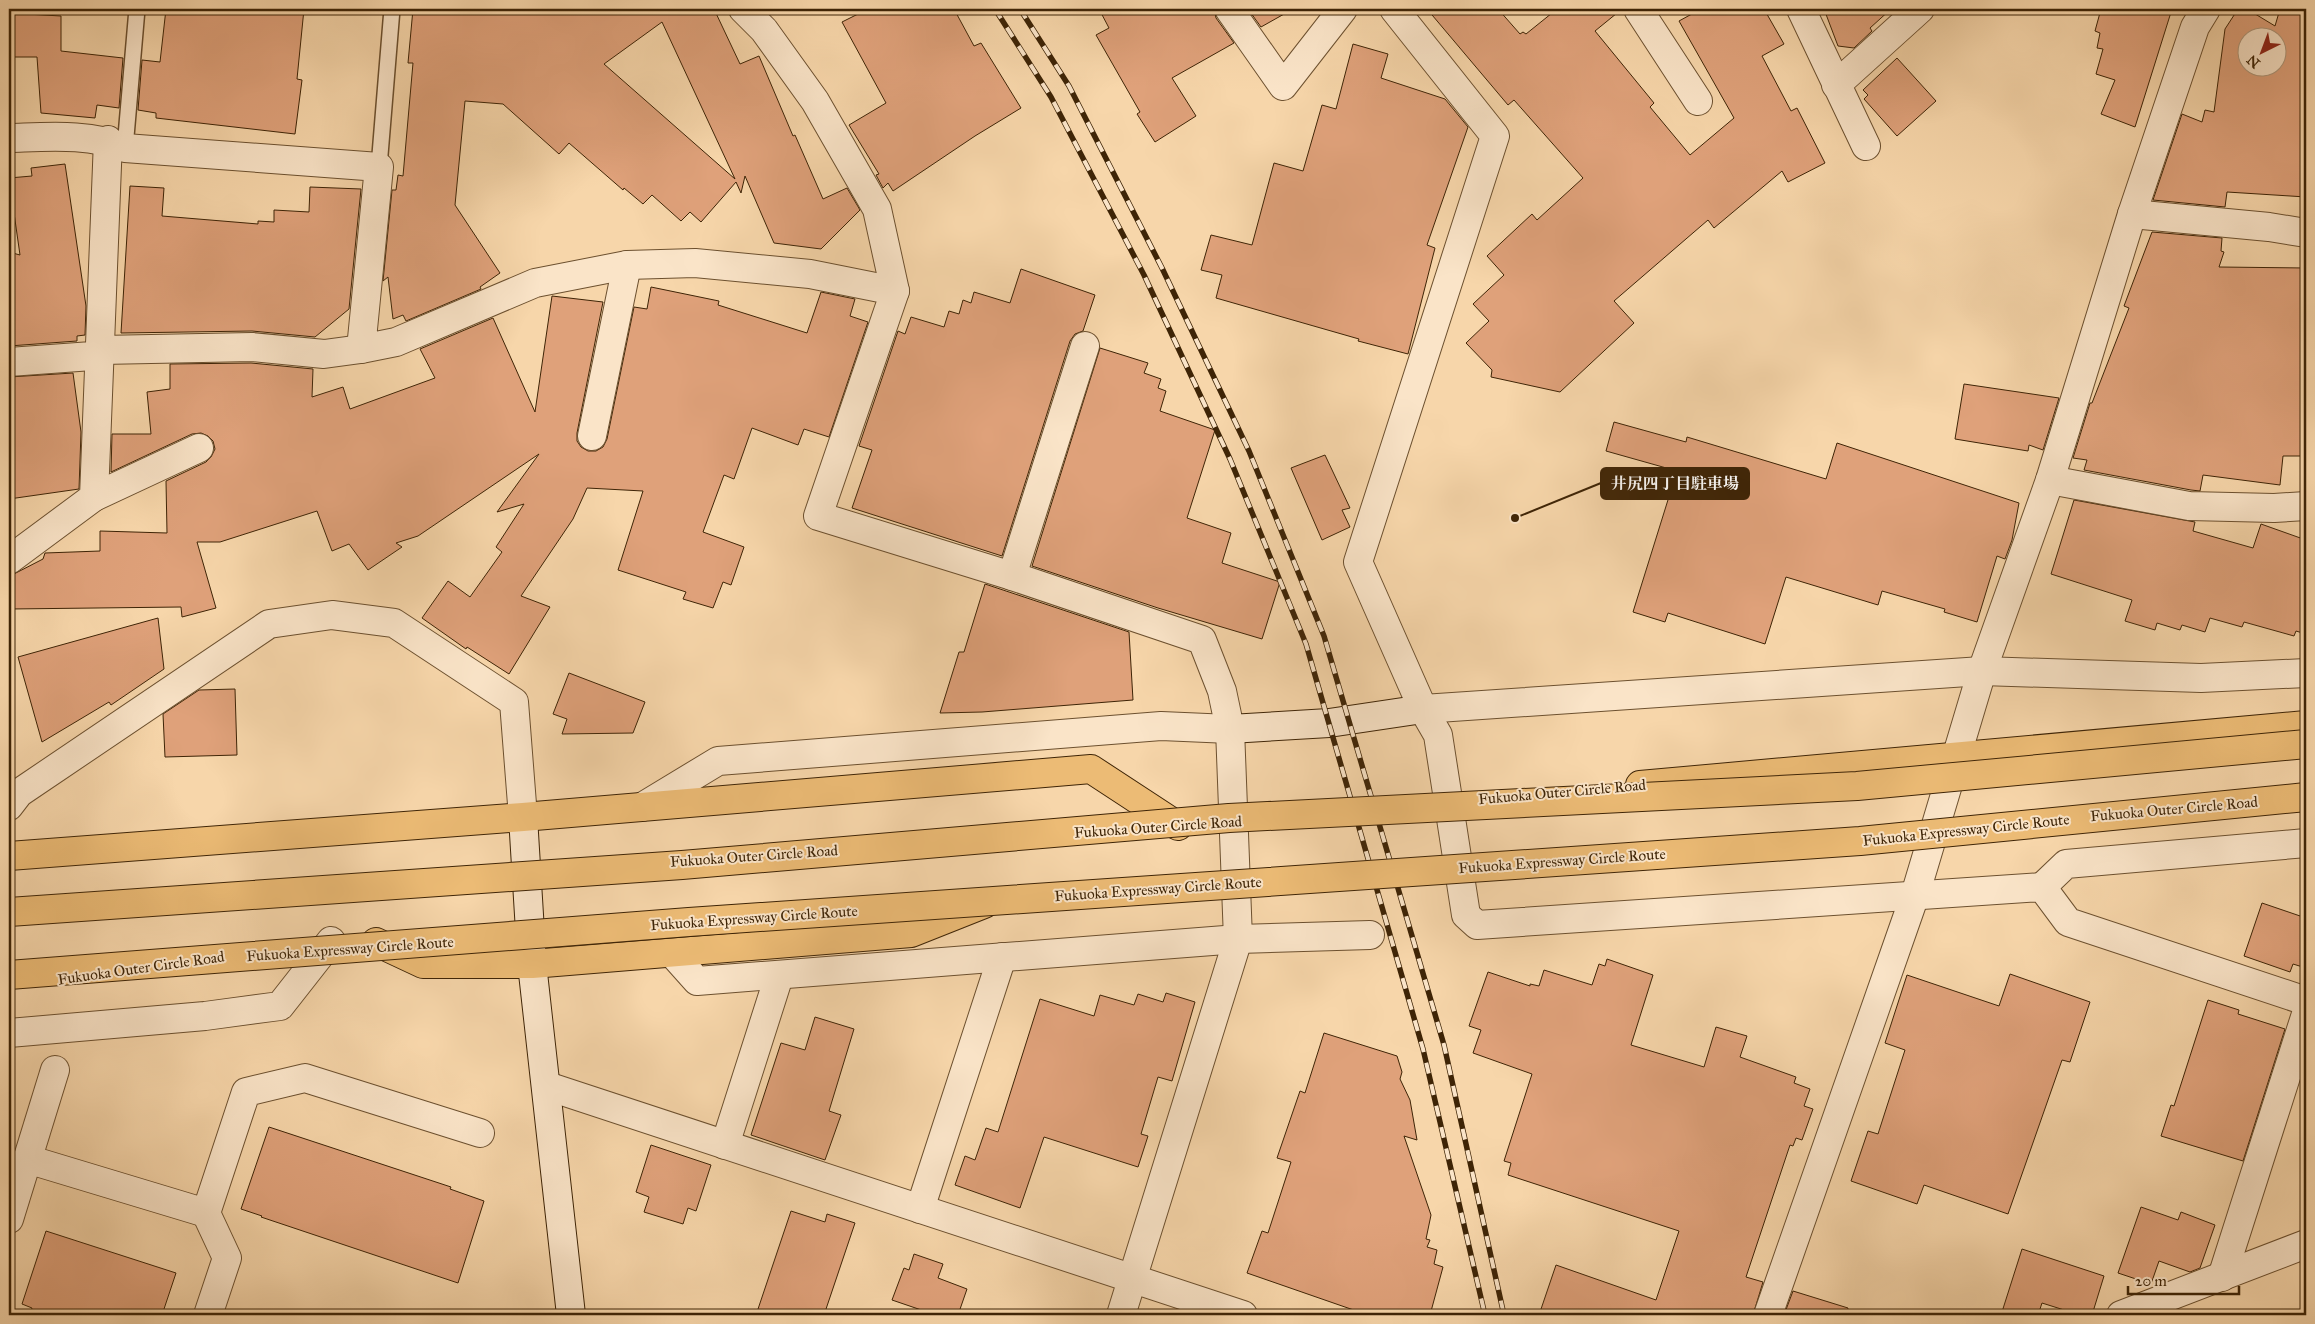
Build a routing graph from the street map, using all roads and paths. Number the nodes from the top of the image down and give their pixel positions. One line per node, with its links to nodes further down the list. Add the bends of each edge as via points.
1 (137, 9): 14 (lane)
2 (392, 9): 16 (lane)
3 (742, 9): 20 (street, via 764,30 814,101 877,209)
4 (1229, 9): 5 (street, via 1283,86)
5 (1343, 9)
6 (1394, 9): 34 (street, via 1495,136 1358,562)
7 (1638, 9): 12 (street)
8 (1801, 9): 11 (street)
9 (1920, 9): 11 (street)
10 (2206, 9): 17 (street, via 2195,27)
11 (1836, 85): 15 (street)
12 (1698, 101)
13 (9, 138): 14 (street, via 54,137)
14 (116, 144): 16 (street); 23 (street)
15 (1866, 146)
16 (380, 167): 22 (street)
17 (2132, 214): 18 (street); 27 (street)
18 (2306, 233)
19 (627, 265): 20 (street, via 694,263 810,274); 22 (street, via 535,283 396,342); 25 (street)
20 (895, 291): 31 (street, via 818,516)
21 (1085, 346): 31 (street)
22 (361, 349): 23 (street, via 324,354 252,346)
23 (101, 350): 24 (street, via 92,356); 28 (street)
24 (9, 362)
25 (592, 436)
26 (199, 448): 28 (street)
27 (2050, 480): 29 (street, via 2189,506); 32 (street)
28 (94, 497): 30 (street)
29 (2306, 506)
30 (9, 560)
31 (1012, 576): 36 (street, via 1202,640 1222,690)
32 (1982, 670): 33 (street, via 2201,678); 34 (street); 38 (street)
33 (2306, 673)
34 (1423, 710): 36 (street, via 1329,723); 40 (street, via 1438,735)
35 (2306, 725): 38 (highway, Fukuoka Outer Circle Road)
36 (1230, 729): 42 (street, via 1162,726 718,761); 44 (street)
37 (2306, 744): 55 (highway, bridge, via 1857,786 1230,818 682,865)
38 (1956, 757): 40 (highway, Fukuoka Outer Circle Road); 46 (street)
39 (2306, 798): 46 (highway, Fukuoka Outer Circle Road); 64 (highway, Fukuoka Expressway Circle Route, bridge, via 1860,840 699,922)
40 (1448, 802): 44 (highway, Fukuoka Outer Circle Road); 49 (street)
41 (9, 806): 43 (street, via 19,793 269,624 332,615 394,623 514,702)
42 (642, 807): 43 (highway); 45 (highway, via 1091,769)
43 (522, 816): 48 (highway); 50 (street)
44 (1233, 821): 45 (highway, Fukuoka Outer Circle Road); 51 (street)
45 (1178, 826): 50 (highway, Fukuoka Outer Circle Road)
46 (1935, 828): 49 (highway, Fukuoka Outer Circle Road); 53 (street)
47 (2306, 843): 52 (street, via 2066,864)
48 (9, 856)
49 (1458, 866): 51 (highway, Fukuoka Outer Circle Road); 53 (street, via 1466,915 1477,925)
50 (526, 872): 55 (highway, Fukuoka Outer Circle Road); 56 (street)
51 (1236, 883): 54 (highway, Fukuoka Outer Circle Road); 59 (street)
52 (2042, 887): 53 (street); 67 (street, via 2068,922)
53 (1914, 895): 85 (street)
54 (986, 903): 56 (highway, Fukuoka Outer Circle Road); 61 (highway, via 911,933)
55 (9, 911)
56 (530, 928): 58 (highway, Fukuoka Outer Circle Road); 63 (street)
57 (1370, 935): 59 (street)
58 (364, 937): 60 (highway, Fukuoka Outer Circle Road); 63 (highway, via 423,964)
59 (1238, 939): 62 (street); 80 (street)
60 (331, 941): 66 (highway, Fukuoka Outer Circle Road); 69 (street, via 280,1006 205,1016)
61 (672, 952): 63 (highway); 65 (street, via 697,981)
62 (1002, 957): 65 (street); 75 (street)
63 (532, 964): 71 (street)
64 (9, 975)
65 (779, 976): 73 (street)
66 (9, 985)
67 (2306, 1001)
68 (2306, 1014): 79 (street)
69 (9, 1033)
70 (55, 1070): 74 (street)
71 (547, 1086): 73 (street); 82 (street)
72 (480, 1133): 76 (street, via 305,1078 246,1092)
73 (725, 1146): 75 (street)
74 (27, 1159): 76 (street); 77 (street)
75 (920, 1210): 80 (street)
76 (206, 1213): 81 (street, via 227,1258)
77 (9, 1219)
78 (2306, 1244): 79 (street)
79 (2222, 1277): 86 (street)
80 (1132, 1279): 83 (street); 84 (street)
81 (208, 1315)
82 (571, 1315)
83 (1121, 1315)
84 (1243, 1315)
85 (1768, 1315)
86 (2120, 1315)

